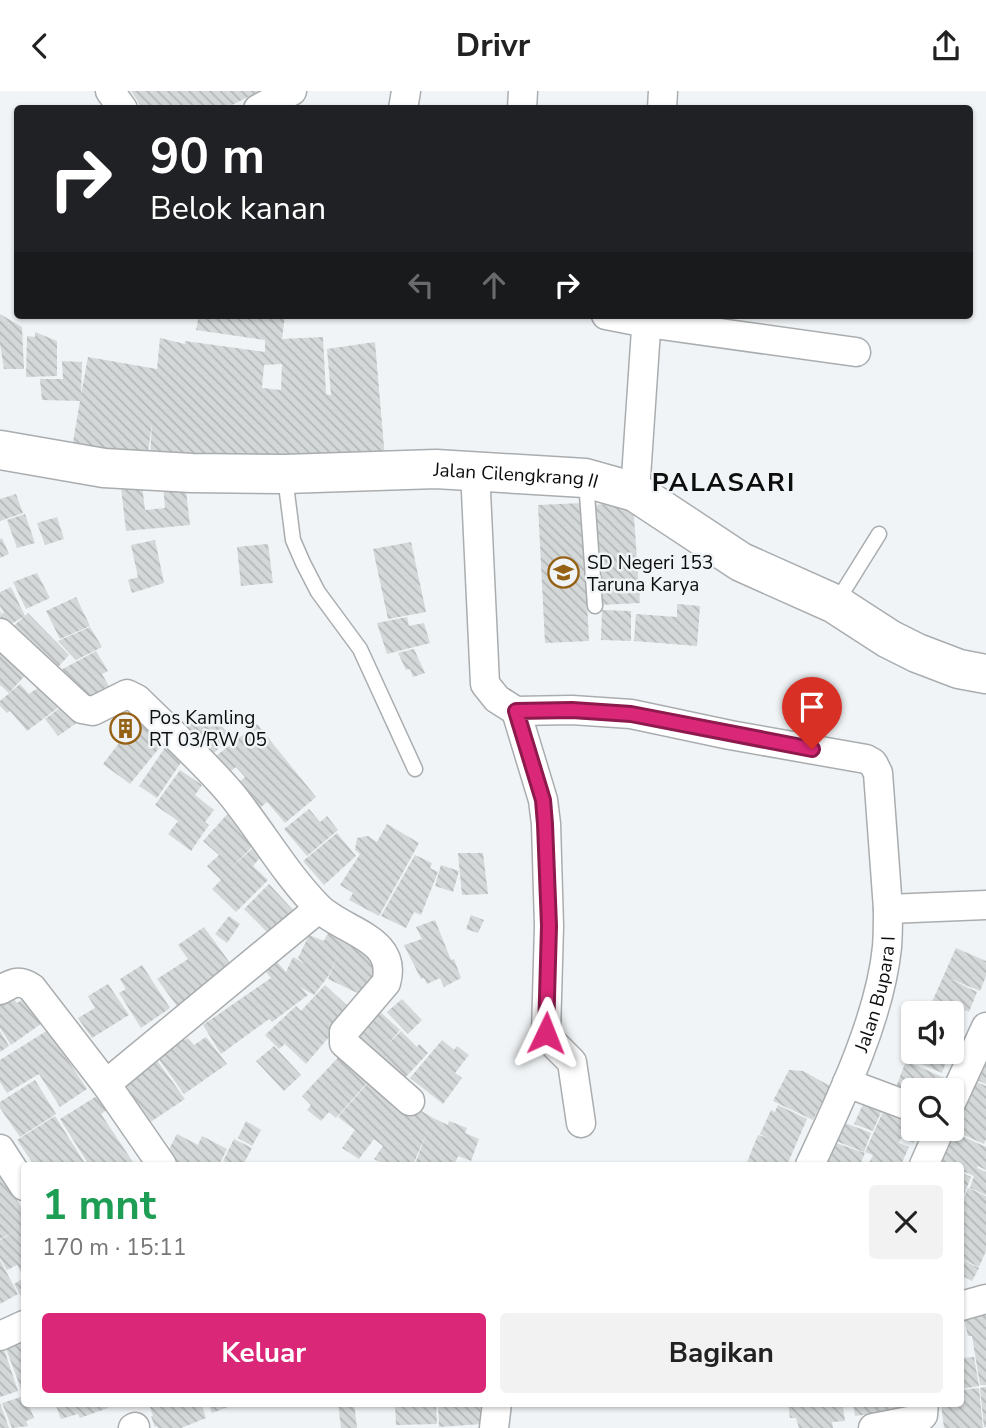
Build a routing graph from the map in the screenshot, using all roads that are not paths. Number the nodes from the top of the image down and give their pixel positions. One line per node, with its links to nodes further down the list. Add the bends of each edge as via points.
1 (292, 91): 2 (street)
2 (266, 105)
3 (647, 319): 4 (street); 9 (street)
4 (856, 352)
5 (0, 450): 7 (street, Jalan Cilengkrang II, via 104,468)
6 (475, 470): 7 (street, Jalan Cilengkrang II); 8 (street, Jalan Cilengkrang II); 15 (street, via 485,684)
7 (285, 474): 16 (lane, via 293,540 303,563 318,592 360,649)
8 (586, 478): 9 (street, Jalan Cilengkrang II); 12 (lane)
9 (635, 492): 11 (street, Jalan Cilengkrang II, via 741,562)
10 (879, 534): 11 (lane)
11 (835, 604): 14 (street, Jalan Cilengkrang II, via 917,653)
12 (595, 606)
13 (0, 633): 18 (street, via 82,709 93,711 127,694 137,699 230,793)
14 (986, 674)
15 (516, 711): 19 (street, via 631,714 866,759 878,773); 27 (street, via 543,800 549,926 546,1033 572,1062)
16 (415, 769)
17 (986, 905): 19 (street, Jalan Bupara I)
18 (318, 909): 24 (street); 25 (street, via 373,943 385,956 386,983 342,1037)
19 (888, 909): 23 (street, Jalan Bupara I, via 882,976)
20 (0, 991): 24 (street, via 14,982 33,988)
21 (986, 1027): 22 (street)
22 (963, 1078)
23 (847, 1083): 26 (street); 31 (street, Jalan Bupara I)
24 (106, 1084): 30 (street)
25 (410, 1101)
26 (901, 1103)
27 (581, 1123)
28 (935, 1141): 32 (street)
29 (0, 1149): 33 (street)
30 (160, 1162)
31 (811, 1162)
32 (925, 1162)
33 (21, 1181)
34 (986, 1299): 35 (street)
35 (964, 1305)
36 (21, 1326): 37 (street)
37 (0, 1336)
38 (497, 1407): 40 (street)
39 (924, 1407): 41 (street, via 919,1419)
40 (494, 1428)
41 (873, 1428)

